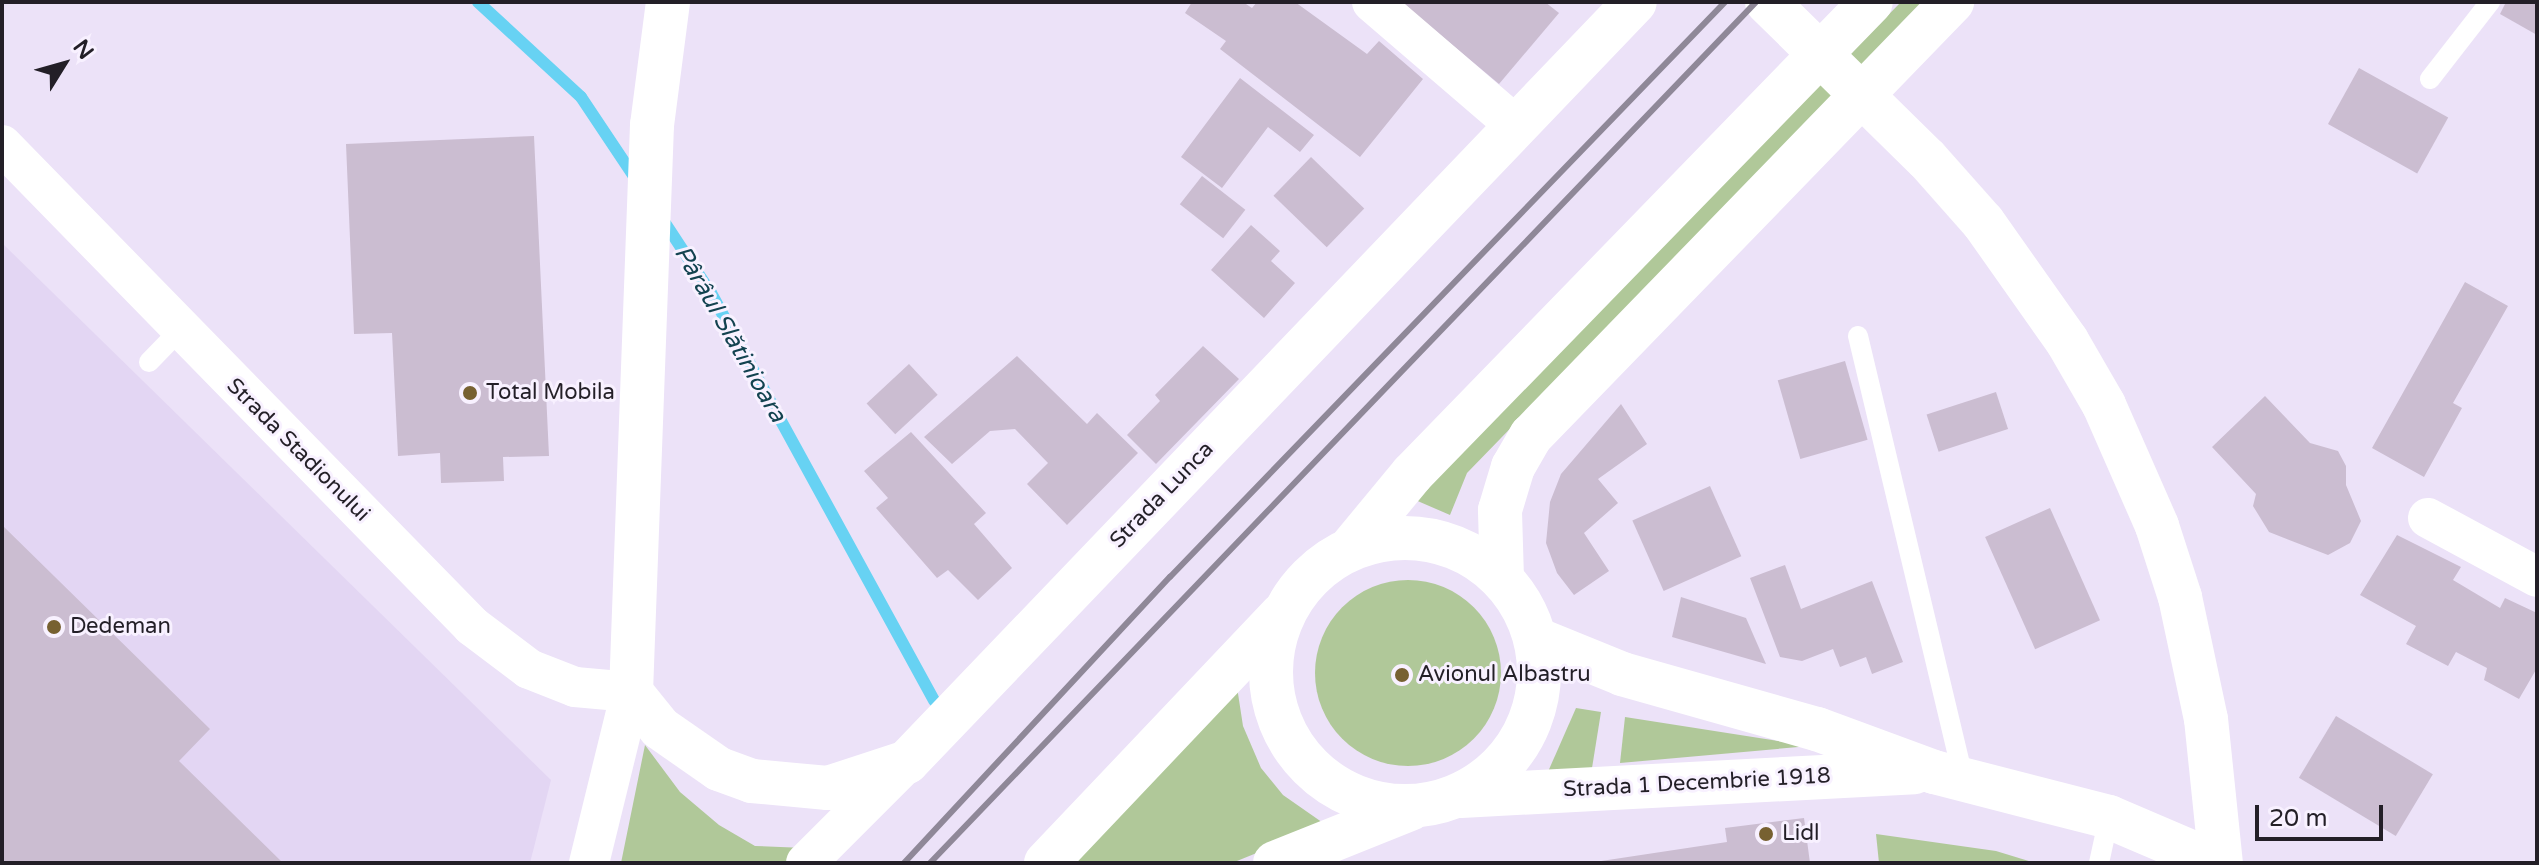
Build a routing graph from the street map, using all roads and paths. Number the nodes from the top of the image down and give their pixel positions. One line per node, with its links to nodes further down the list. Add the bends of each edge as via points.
1 (668, 2): 20 (main road, via 652,125)
2 (1372, 2): 9 (street)
3 (1635, 2): 9 (main road, Strada Lunca)
4 (1767, 2): 31 (main road, via 1927,159 1992,233 2104,405 2147,502 2197,663)
5 (1871, 2): 15 (main road, via 1412,474)
6 (1952, 2): 17 (main road, via 1531,436 1502,500)
7 (2490, 2): 8 (lane)
8 (2430, 79)
9 (1516, 126): 21 (main road, Strada Lunca)
10 (2, 145): 11 (street, Strada Stadionului)
11 (180, 330): 13 (lane); 20 (street, Strada Stadionului, via 472,626 529,669 575,687)
12 (1858, 336): 22 (lane)
13 (149, 362)
14 (2428, 518): 16 (street)
15 (1350, 549): 17 (main road, via 1382,539 1436,542 1476,558); 18 (main road, via 1323,565)
16 (2537, 577)
17 (1502, 579): 19 (main road)
18 (1283, 613): 24 (main road, via 1271,657 1274,705 1293,747 1325,781 1367,802); 28 (main road)
19 (1536, 639): 22 (main road, Strada 1 Decembrie 1918, via 1622,674 1817,729); 23 (main road, via 1539,687 1527,732 1499,769)
20 (631, 692): 21 (main road, via 690,753 752,781 828,788); 26 (street)
21 (907, 762): 27 (street, Strada Lunca)
22 (1949, 776): 23 (main road, Strada 1 Decembrie 1918); 25 (main road, Strada 1 Decembrie 1918)
23 (1461, 796): 24 (main road)
24 (1413, 808): 29 (main road)
25 (2109, 817): 30 (lane); 31 (main road, Strada 1 Decembrie 1918)
26 (589, 863)
27 (806, 863)
28 (1046, 863)
29 (1275, 863)
30 (2099, 863)
31 (2219, 863)

